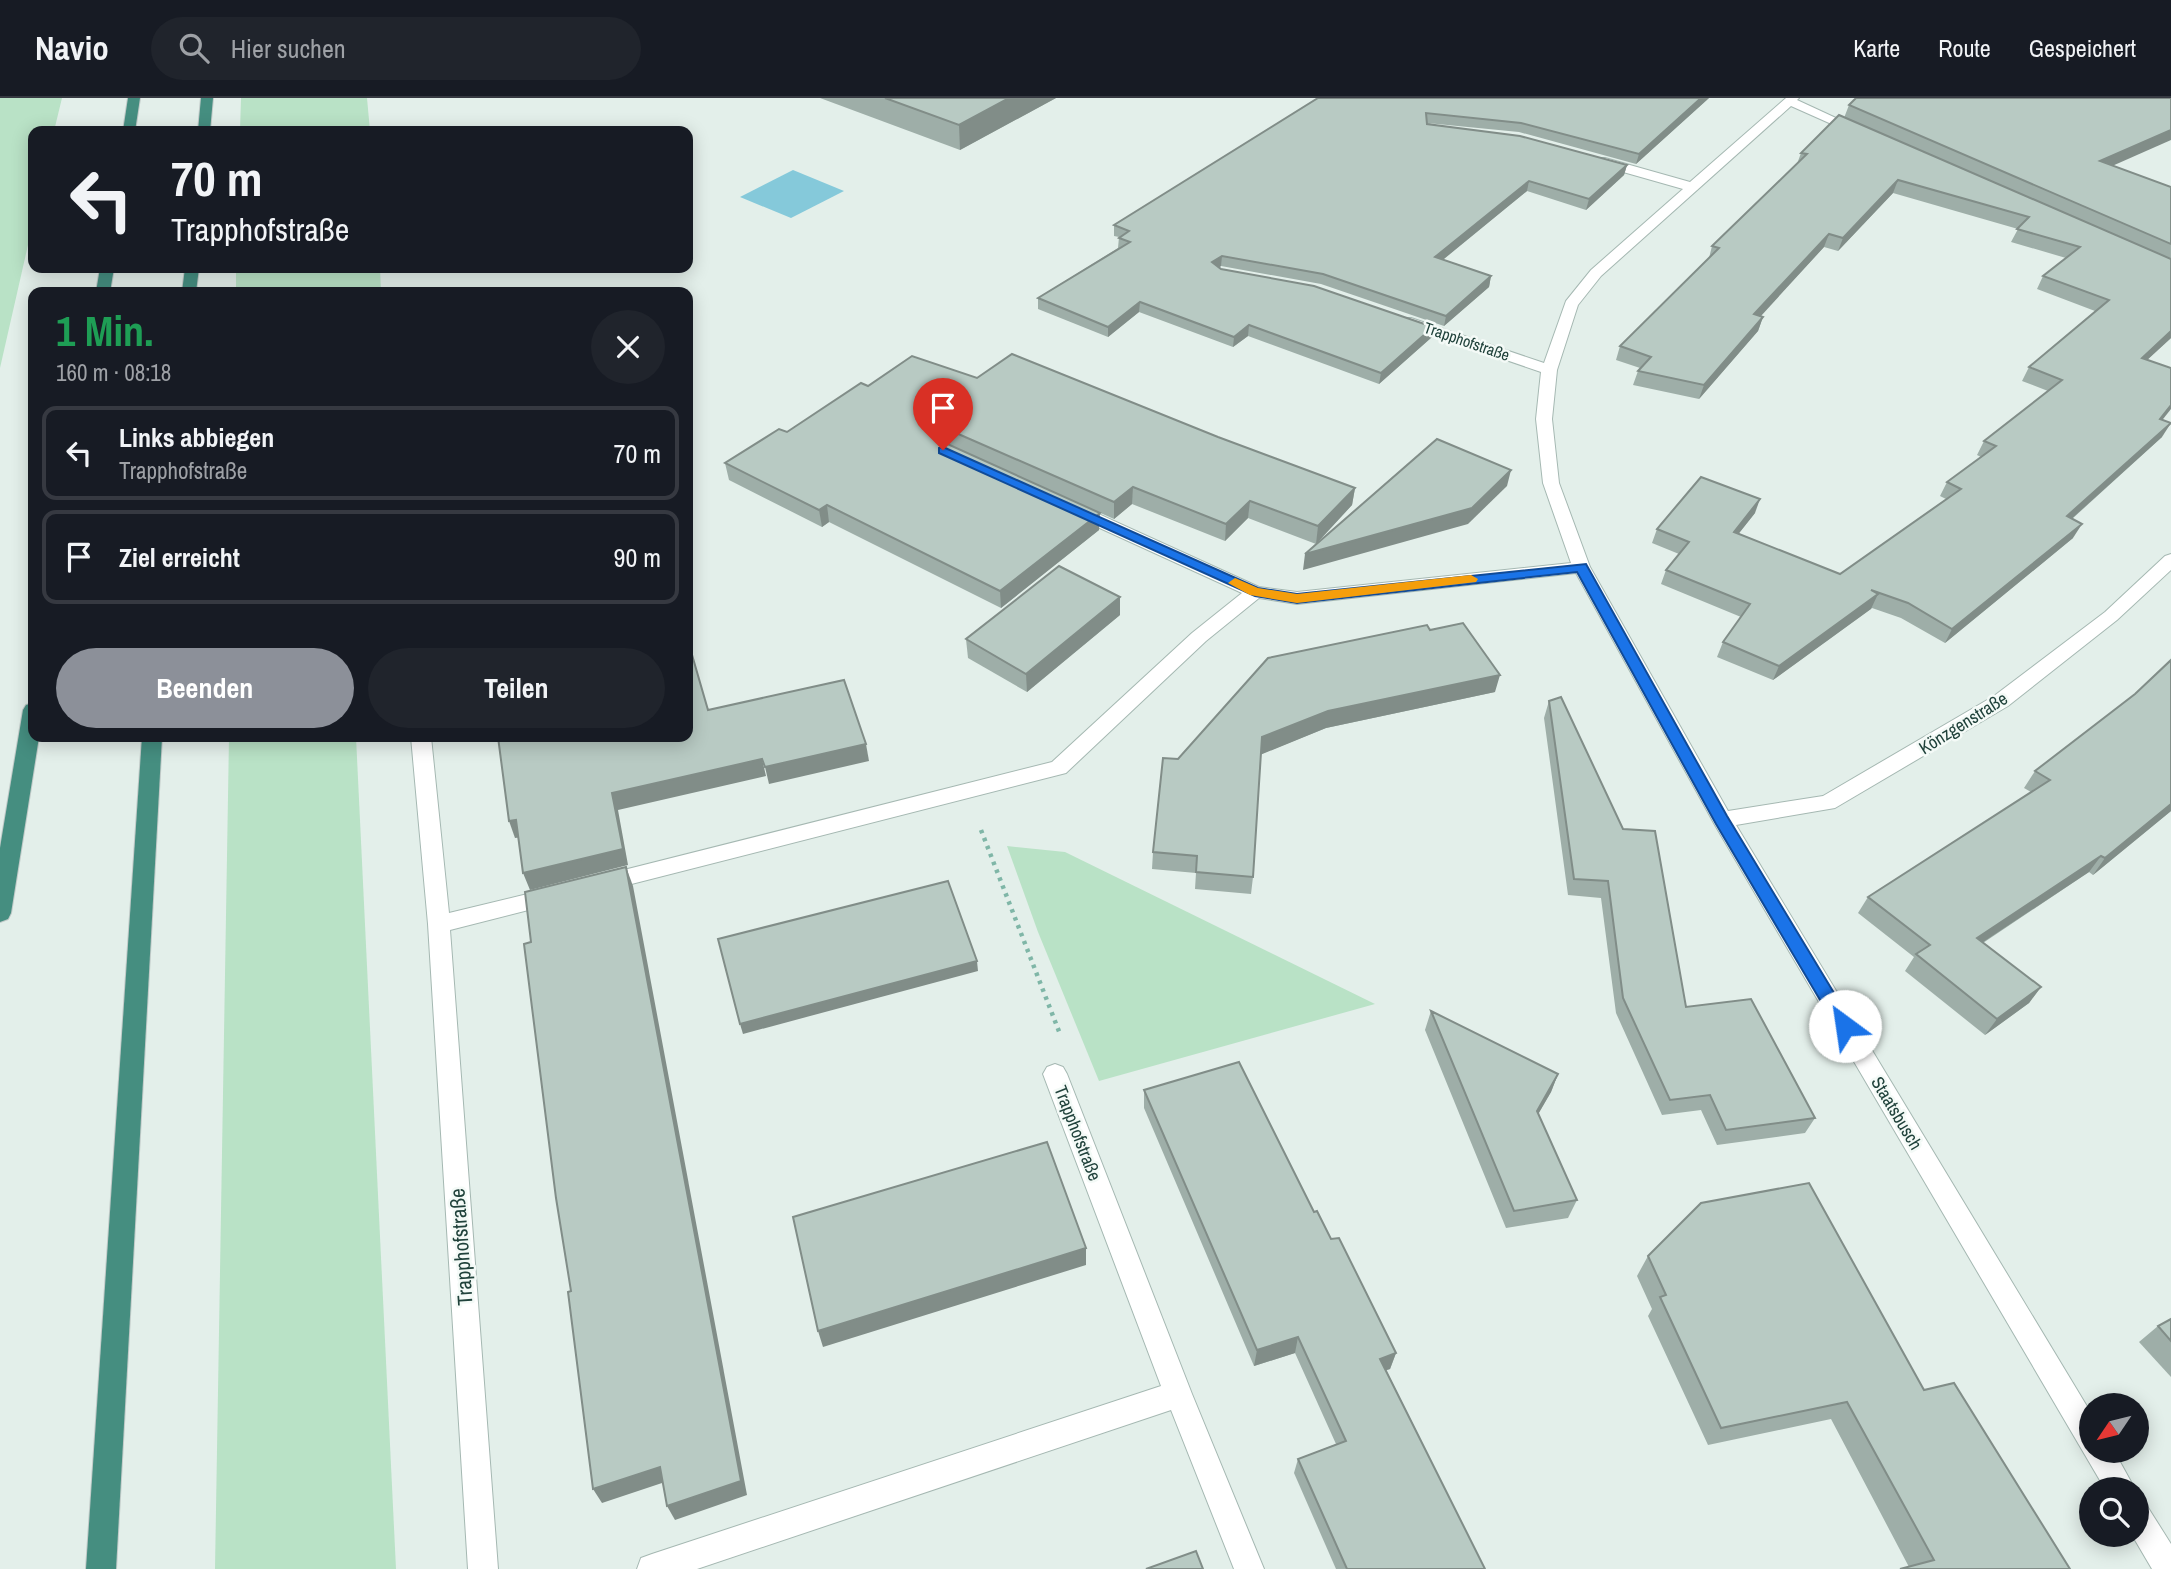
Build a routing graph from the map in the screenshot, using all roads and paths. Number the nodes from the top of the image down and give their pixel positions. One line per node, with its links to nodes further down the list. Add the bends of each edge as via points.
1 (134, 98): 4 (highway)
2 (207, 98): 5 (highway)
3 (1791, 99): 6 (street); 8 (street)
4 (130, 126)
5 (204, 126)
6 (1876, 139)
7 (1586, 158): 8 (street)
8 (1692, 187): 10 (street, via 1596,273 1571,304)
9 (1394, 317): 10 (street, Trapphofstraße)
10 (1549, 369): 13 (street, via 1544,419 1551,483)
11 (1055, 501): 14 (street)
12 (2171, 560): 19 (street, Könzgenstraße, via 2111,615 2001,701 1839,797 1828,803)
13 (1581, 567): 14 (street, via 1297,598); 19 (street, Staatsbusch)
14 (1255, 592): 18 (street, via 1199,637 1059,768)
15 (28, 741): 20 (highway)
16 (152, 742): 26 (highway)
17 (421, 742): 21 (street, Trapphofstraße)
18 (965, 793): 21 (street); 22 (path, Trapphofstraße, via 1065,1047)
19 (1722, 820): 24 (street, Staatsbusch)
20 (0, 913)
21 (439, 924): 27 (street, Trapphofstraße)
22 (1055, 1074): 23 (street, Trapphofstraße)
23 (1178, 1394): 28 (street); 29 (street, Trapphofstraße)
24 (2079, 1419)
25 (2149, 1536): 30 (street)
26 (101, 1569)
27 (483, 1569)
28 (652, 1569)
29 (1249, 1569)
30 (2169, 1569)

